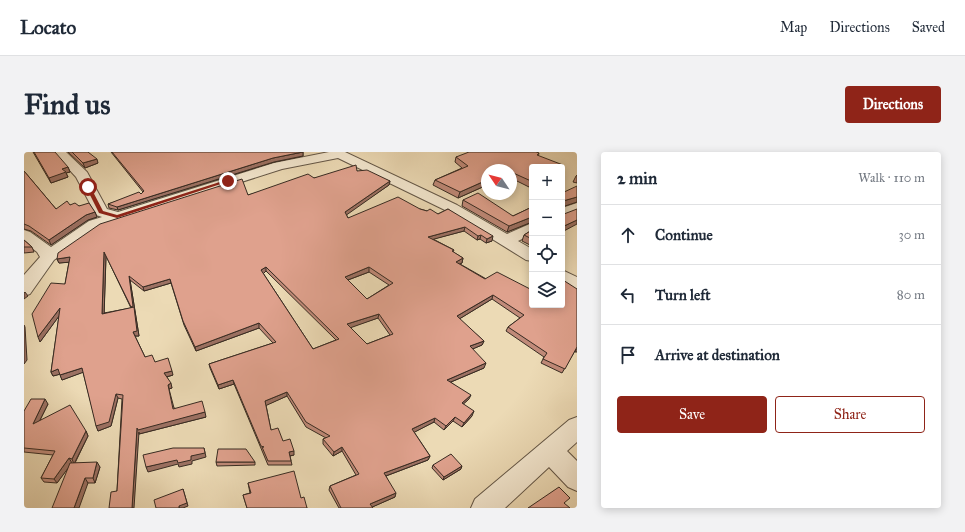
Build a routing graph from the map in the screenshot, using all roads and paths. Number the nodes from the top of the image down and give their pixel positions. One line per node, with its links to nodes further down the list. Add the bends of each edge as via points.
1 (59, 152): 5 (street, via 82,175 101,212)
2 (337, 153): 5 (street, via 279,166); 8 (street, via 360,158)
3 (577, 207): 4 (street)
4 (565, 213)
5 (117, 216): 10 (street, via 95,224)
6 (529, 229): 8 (street)
7 (24, 235): 10 (street, via 44,249)
8 (507, 240): 9 (street)
9 (529, 254)
10 (48, 257): 13 (street)
11 (565, 277): 12 (street)
12 (577, 285)
13 (24, 290)
14 (577, 427): 15 (street)
15 (550, 450): 16 (street); 17 (street)
16 (577, 479)
17 (485, 508)

